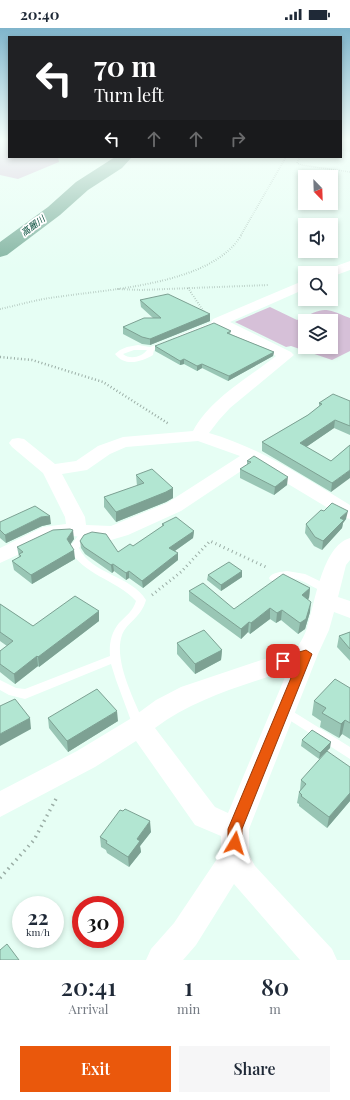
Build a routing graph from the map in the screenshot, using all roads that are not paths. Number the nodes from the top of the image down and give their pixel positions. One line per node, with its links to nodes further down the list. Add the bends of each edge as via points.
1 (350, 265): 2 (street)
2 (338, 270)
3 (298, 287): 4 (street)
4 (218, 322): 5 (lane); 6 (street, via 286,355 218,410)
5 (151, 349)
6 (199, 434): 8 (street); 9 (street, via 123,442 104,450 81,466)
7 (18, 443): 9 (street)
8 (253, 455): 10 (street); 11 (street, via 174,507 111,533)
9 (51, 470): 11 (street)
10 (350, 513)
11 (79, 530): 13 (street, via 50,532); 19 (lane, via 75,552 141,600 136,613 117,635)
12 (350, 545): 16 (street, via 336,564)
13 (0, 556)
14 (277, 575): 16 (lane, via 302,577)
15 (350, 594): 16 (street)
16 (327, 595): 17 (street); 18 (street, via 318,630)
17 (350, 610)
18 (306, 654): 21 (street); 22 (street, via 190,694 165,707)
19 (116, 658): 20 (lane, via 25,694 13,692); 22 (lane, via 119,676)
20 (0, 684)
21 (283, 711): 23 (lane); 25 (street)
22 (139, 726): 24 (street, via 63,772); 25 (street, via 205,816)
23 (350, 754)
24 (1, 803)
25 (235, 843): 26 (street, via 185,934); 27 (street, via 245,876)
26 (162, 960)
27 (321, 960)

